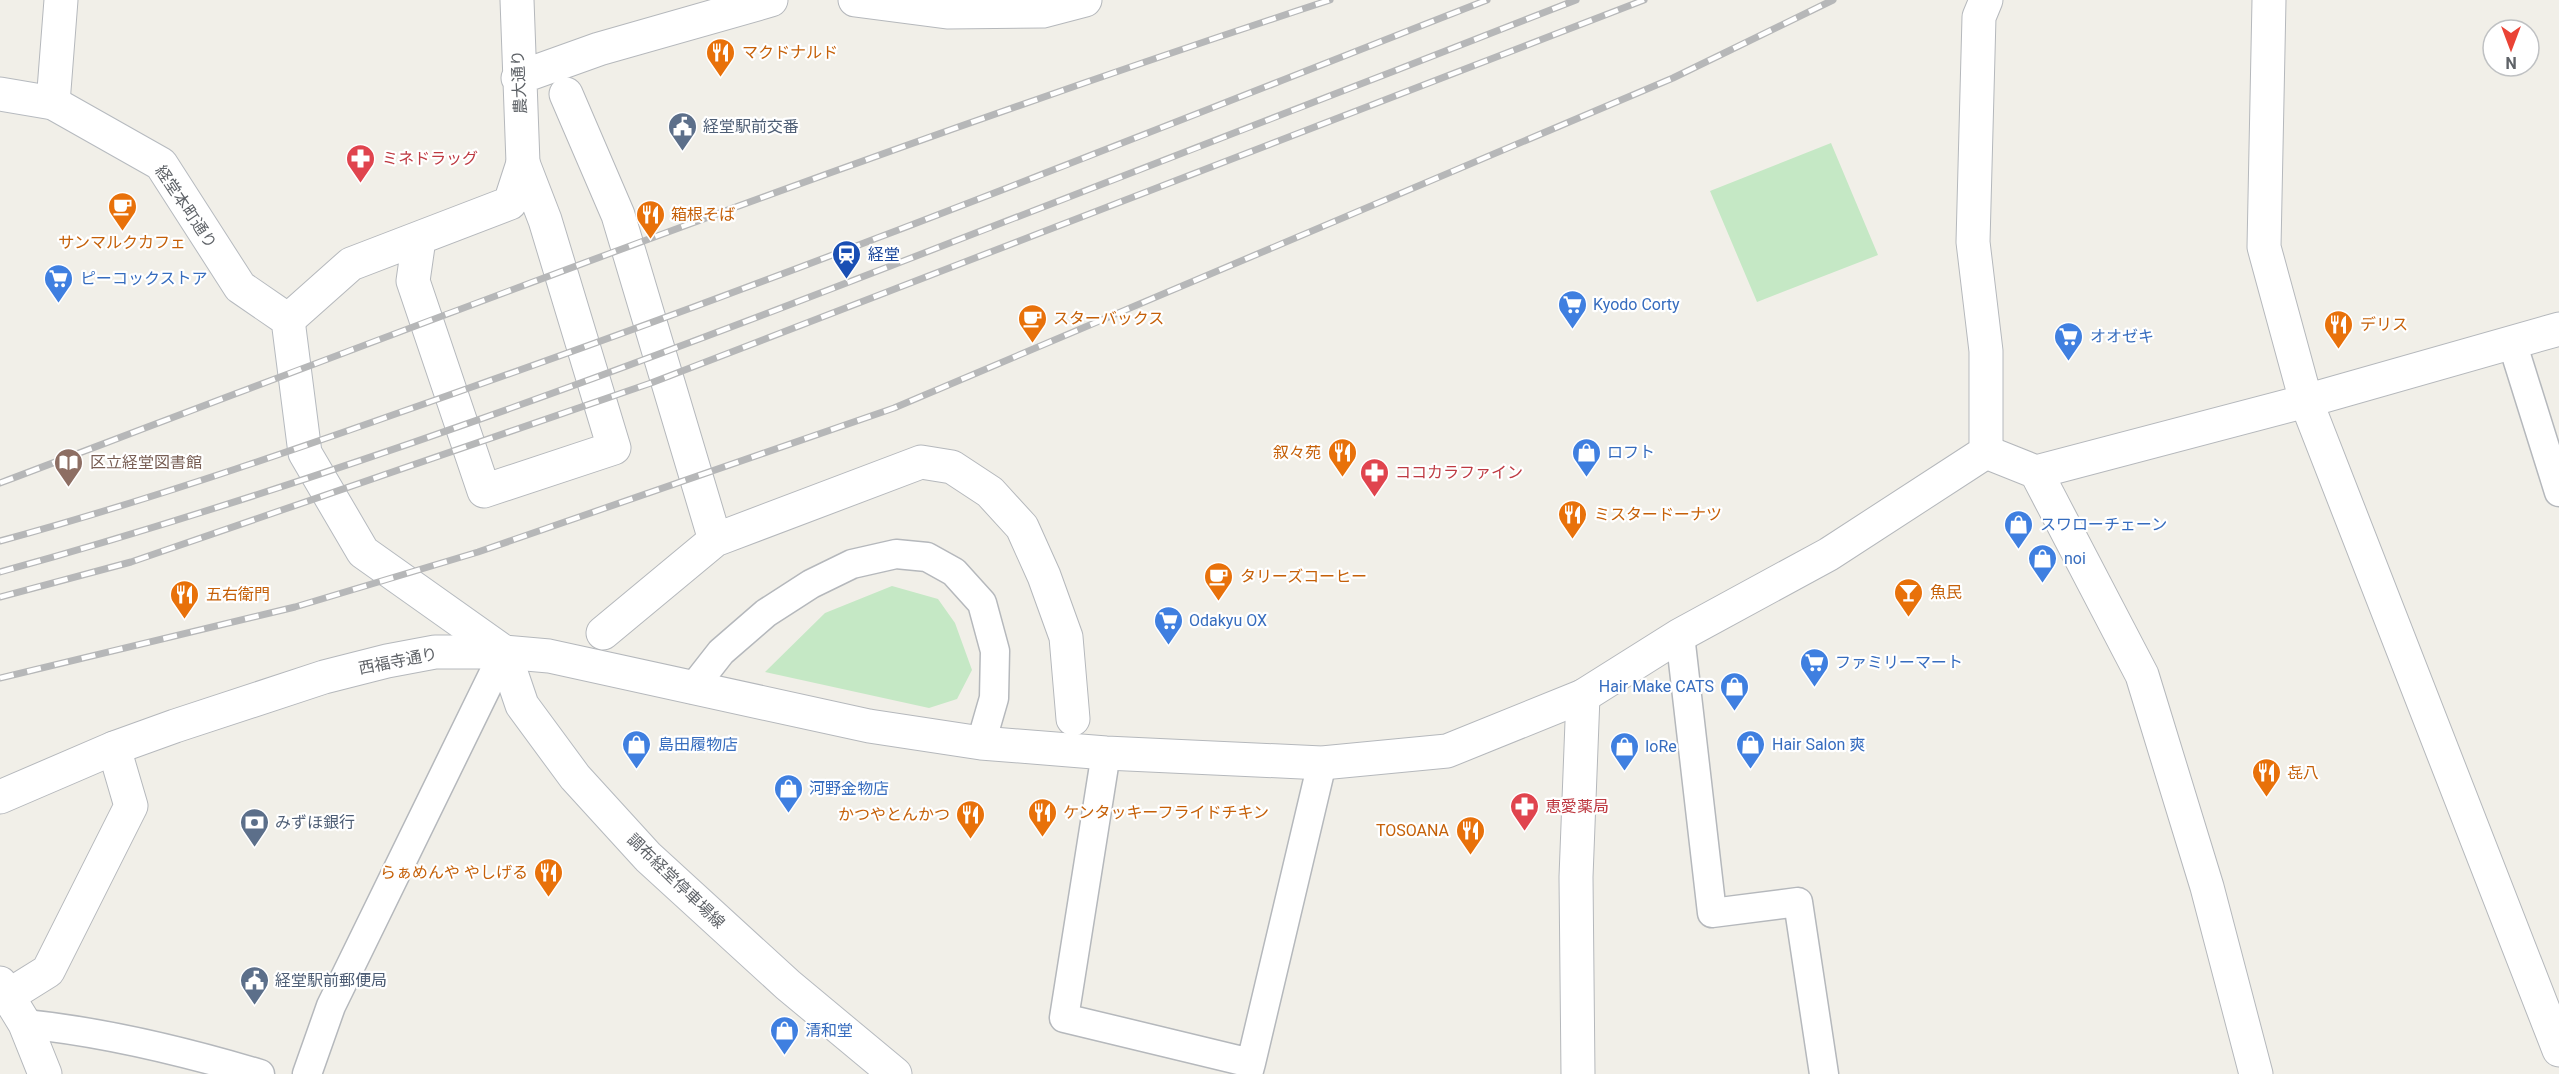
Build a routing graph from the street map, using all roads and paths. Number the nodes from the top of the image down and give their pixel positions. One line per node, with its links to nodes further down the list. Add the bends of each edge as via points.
1 (61, 0): 11 (street)
2 (517, 0): 8 (street, 農大通り)
3 (771, 0): 8 (street, via 599,49)
4 (855, 0): 5 (street, via 947,12 1043,11)
5 (1084, 0)
6 (1986, 0): 18 (street, via 1979,17 1973,242 1986,351)
7 (2269, 0): 17 (street, via 2264,247)
8 (518, 78): 12 (street, 農大通り)
9 (0, 94): 11 (street, 経堂本町通り)
10 (566, 94): 21 (street, via 618,215)
11 (53, 103): 14 (street, 経堂本町通り, via 160,164 240,287)
12 (523, 163): 13 (street, via 510,203); 13 (street, via 545,220 614,448 484,491 414,281)
13 (419, 239): 14 (street, via 351,264)
14 (288, 320): 24 (street, via 305,453 363,552)
15 (2559, 329): 16 (street)
16 (2512, 342): 17 (street); 20 (lane)
17 (2306, 401): 19 (street); 35 (street)
18 (1986, 452): 19 (street); 23 (street, 西福寺通り, via 1829,554)
19 (2036, 472): 43 (street, via 2142,675 2207,887)
20 (2559, 492)
21 (714, 540): 22 (street); 27 (street, via 921,462 952,467 990,492 1022,527 1066,637)
22 (603, 633)
23 (1680, 635): 26 (street, 西福寺通り); 42 (lane, via 1712,913 1798,902)
24 (504, 651): 25 (street, 西福寺通り, via 561,658); 29 (street, 西福寺通り, via 435,651 387,661 324,677); 39 (lane, via 331,1006); 40 (street, 調布経堂停車場線, via 522,705 575,777 648,857 788,985)
25 (692, 689): 28 (street, 西福寺通り, via 869,726); 28 (lane, via 730,645 766,613 811,584 852,564 897,554 927,557 954,572 982,603 995,651 994,698)
26 (1583, 696): 31 (street, 西福寺通り, via 1447,751); 41 (street, via 1576,877)
27 (1073, 719)
28 (981, 744): 30 (street, 西福寺通り)
29 (114, 748): 32 (street, 西福寺通り); 33 (street, via 131,806 48,971)
30 (1106, 753): 31 (street, 西福寺通り); 36 (lane, via 1064,1018)
31 (1322, 763): 36 (lane)
32 (0, 797)
33 (3, 993): 34 (street)
34 (25, 1024): 37 (street); 38 (lane, via 80,1029 186,1052)
35 (2559, 1050)
36 (1250, 1068)
37 (45, 1074)
38 (260, 1074)
39 (307, 1074)
40 (895, 1074)
41 (1578, 1074)
42 (1824, 1074)
43 (2256, 1074)

